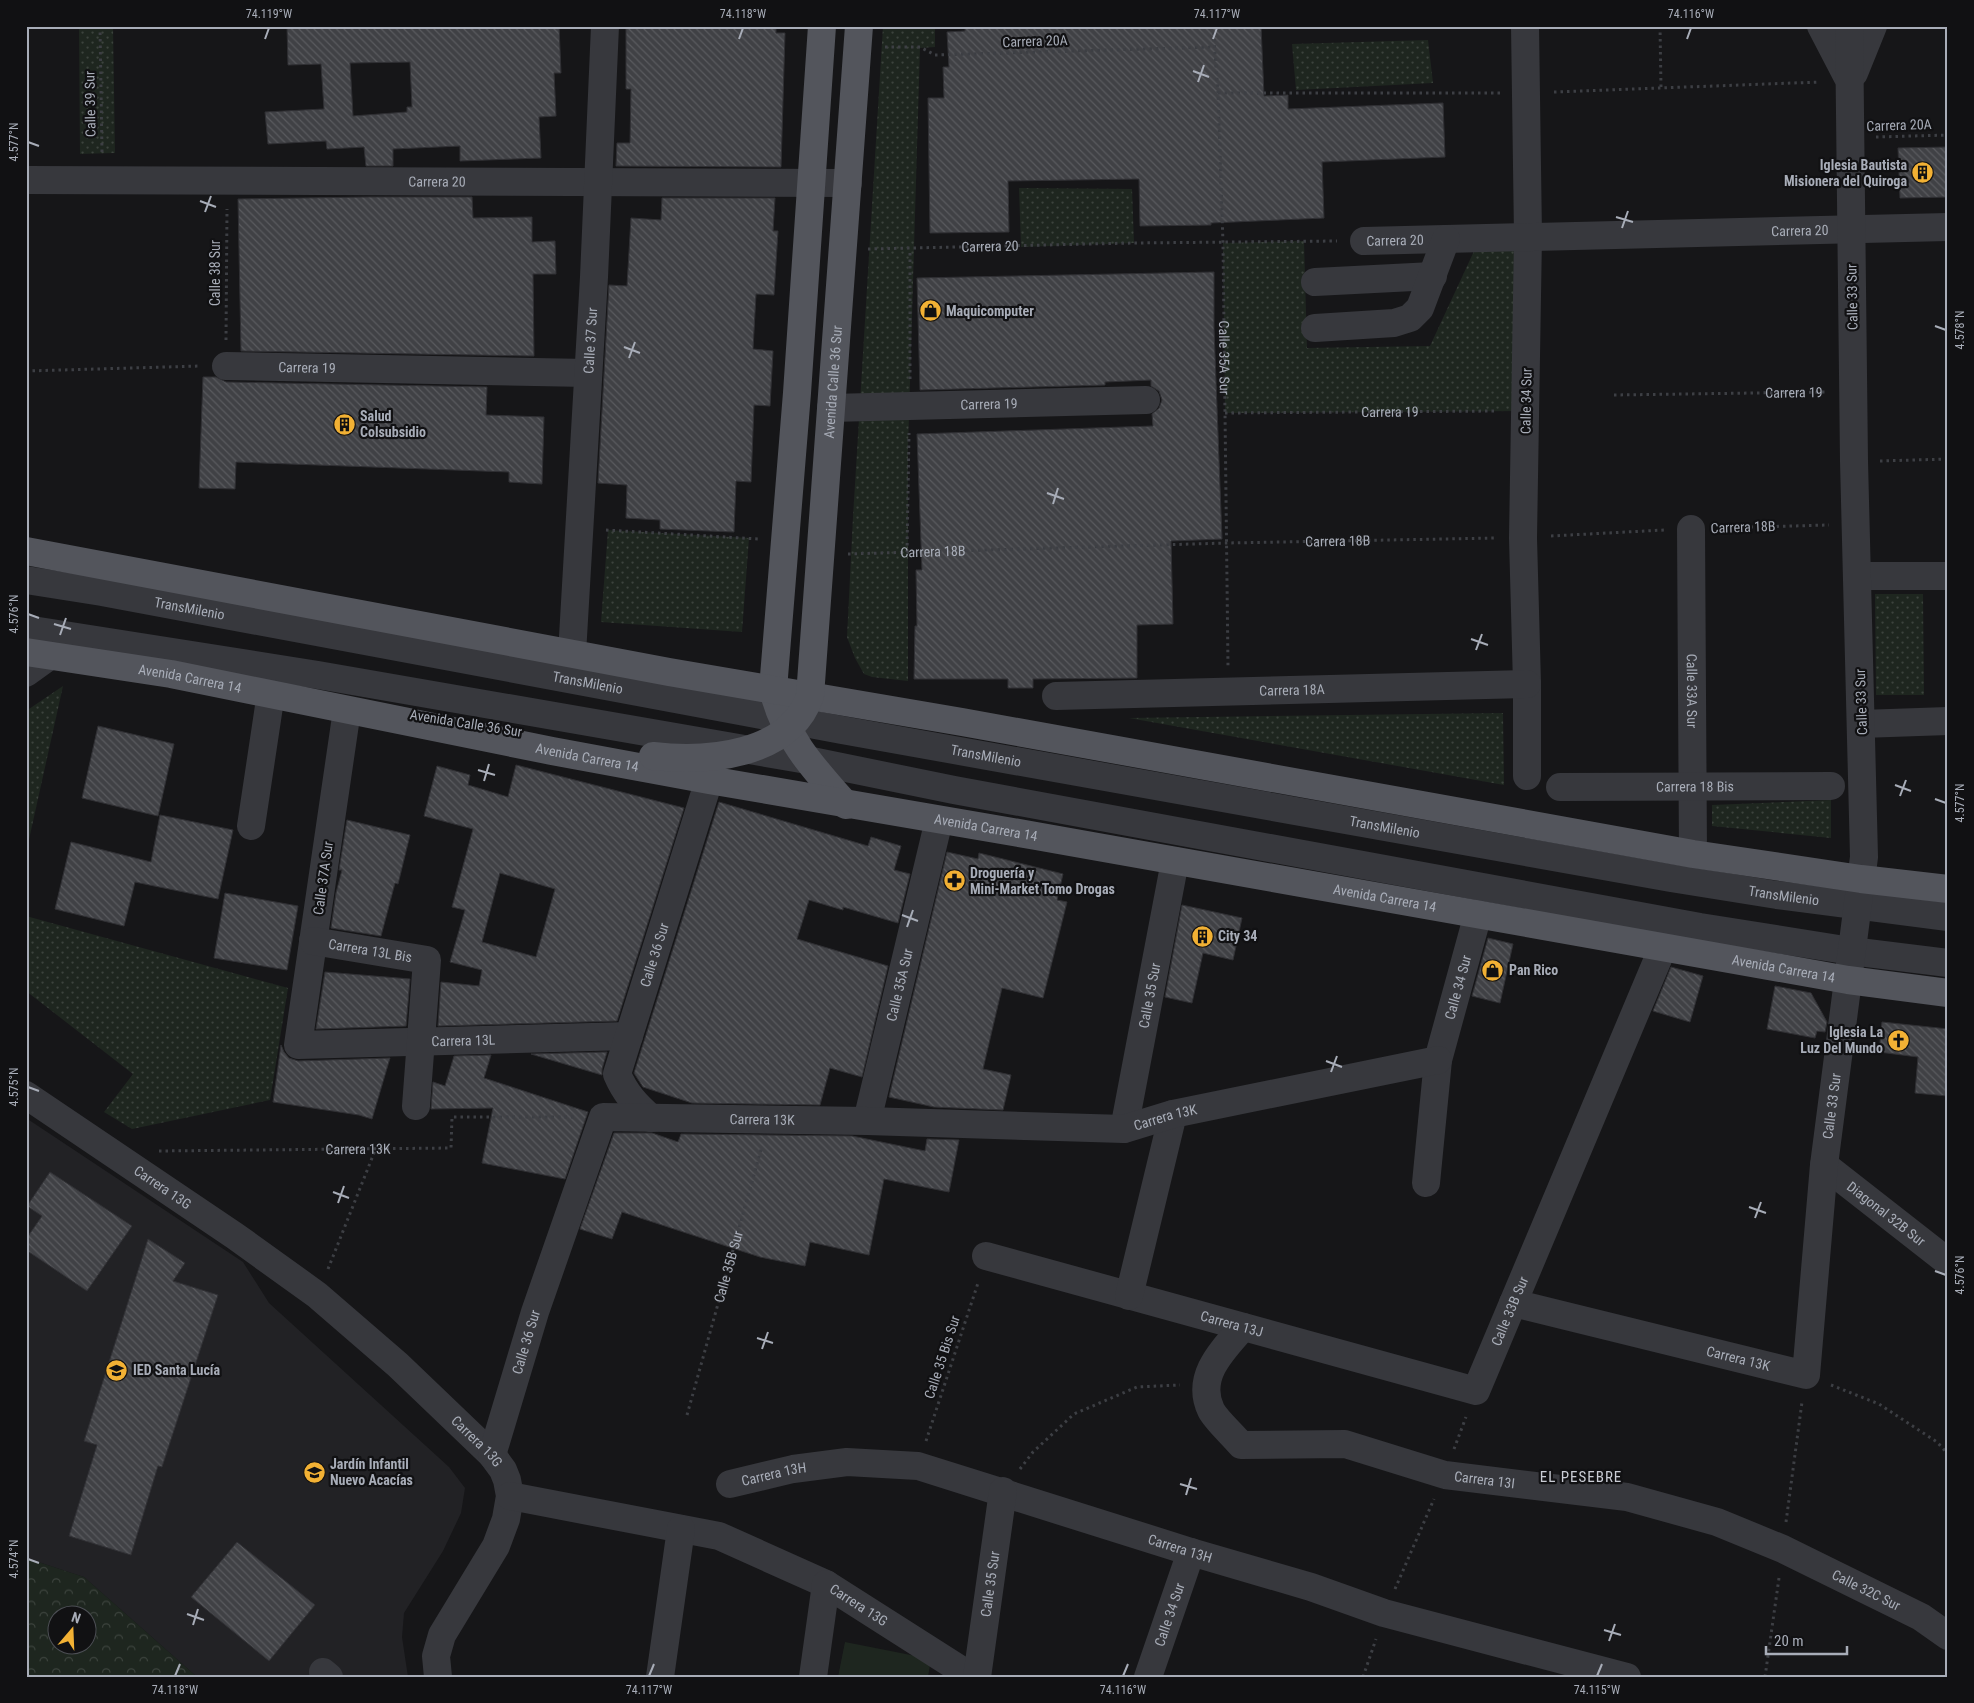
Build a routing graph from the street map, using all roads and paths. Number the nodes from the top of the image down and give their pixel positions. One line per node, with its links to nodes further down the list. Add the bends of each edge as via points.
1 (100, 26): 17 (path, Calle 39 Sur)
2 (605, 26): 19 (street, Calle 37 Sur)
3 (822, 26): 20 (main road)
4 (1214, 26): 11 (path, Calle 35A Sur)
5 (1524, 26): 24 (street, Calle 34 Sur)
6 (1660, 26): 13 (path)
7 (1821, 26): 12 (street)
8 (1849, 26): 12 (street, Calle 33 Sur)
9 (1873, 26): 12 (street)
10 (858, 37): 11 (path, Carrera 20A, via 920,47 935,56); 21 (main road, Avenida Calle 36 Sur)
11 (1214, 47): 27 (path, Calle 35A Sur)
12 (1850, 81): 15 (street, Calle 33 Sur)
13 (1661, 88)
14 (1948, 135): 15 (path, Carrera 20A)
15 (1850, 138): 23 (street, Calle 33 Sur)
16 (26, 180): 17 (street, Carrera 20)
17 (103, 180): 18 (street, Carrera 20)
18 (227, 180): 19 (street, Carrera 20); 32 (path, Calle 38 Sur)
19 (598, 182): 20 (street, Carrera 20); 34 (street, Calle 37 Sur)
20 (811, 183): 21 (street, Carrera 20); 47 (main road)
21 (848, 183): 28 (main road, Avenida Calle 36 Sur)
22 (1948, 227): 23 (street, Carrera 20)
23 (1851, 229): 24 (street, Carrera 20); 35 (street, Calle 33 Sur)
24 (1528, 236): 25 (street, Carrera 20); 39 (street, Calle 34 Sur)
25 (1446, 239): 26 (street, Carrera 20); 29 (street)
26 (1364, 241): 27 (path, Carrera 20)
27 (1223, 243): 28 (path, Carrera 20); 40 (path, Calle 35A Sur)
28 (843, 250): 38 (main road, Avenida Calle 36 Sur)
29 (1433, 276): 30 (street); 31 (street, via 1420,308 1410,318)
30 (1315, 282)
31 (1314, 328)
32 (226, 366): 33 (path); 34 (street, Carrera 19)
33 (26, 371)
34 (588, 373): 44 (street, Calle 37 Sur)
35 (1854, 392): 36 (path, Carrera 19); 42 (street, Calle 33 Sur)
36 (1614, 395)
37 (1146, 400): 38 (street, Carrera 19)
38 (831, 408): 50 (main road, Avenida Calle 36 Sur)
39 (1526, 410): 40 (path, Carrera 19); 46 (street, Calle 34 Sur)
40 (1225, 413): 48 (path, Calle 35A Sur)
41 (1948, 460): 42 (path)
42 (1854, 461): 43 (street, Calle 33 Sur)
43 (1856, 524): 45 (path, Carrera 18B); 51 (street, Calle 33 Sur)
44 (579, 528): 47 (path); 56 (street, Calle 37 Sur)
45 (1691, 529): 46 (path, Carrera 18B); 74 (street, Calle 33A Sur)
46 (1523, 538): 48 (path, Carrera 18B); 58 (street, Calle 34 Sur)
47 (785, 540): 59 (main road)
48 (1227, 543): 50 (path, Carrera 18B); 60 (path, Calle 35A Sur)
49 (26, 551): 56 (main road)
50 (820, 555): 62 (main road, Avenida Calle 36 Sur)
51 (1857, 576): 52 (street); 67 (street, Calle 33 Sur)
52 (1948, 576)
53 (26, 580): 66 (street, TransMilenio)
54 (26, 629): 68 (street, via 318,675)
55 (38, 654): 57 (street); 61 (main road, Avenida Carrera 14)
56 (572, 654): 59 (main road)
57 (26, 673)
58 (1527, 684): 60 (street, Carrera 18A); 70 (street, Calle 34 Sur)
59 (773, 689): 62 (main road); 66 (main road)
60 (1228, 692): 63 (street, Carrera 18A)
61 (270, 693): 64 (main road, Avenida Carrera 14); 77 (street)
62 (810, 696): 66 (main road, Avenida Calle 36 Sur, via 805,708); 78 (main road)
63 (1056, 696)
64 (347, 710): 68 (main road, Avenida Calle 36 Sur, via 455,720 668,757 718,756); 71 (main road, Avenida Carrera 14); 84 (street, Calle 37A Sur)
65 (1948, 722): 67 (street)
66 (789, 723): 68 (main road, Avenida Calle 36 Sur, via 770,740); 69 (main road); 81 (street, TransMilenio, via 1672,878)
67 (1861, 724): 81 (street, Calle 33 Sur, via 1864,857)
68 (747, 750): 69 (street)
69 (807, 760): 75 (main road); 86 (street, via 954,790)
70 (1527, 776)
71 (709, 780): 75 (main road, Avenida Carrera 14); 90 (street, Calle 36 Sur)
72 (1830, 786): 74 (street, Carrera 18 Bis)
73 (1560, 787): 74 (street, Carrera 18 Bis)
74 (1693, 787): 78 (street, Calle 33A Sur)
75 (846, 805): 76 (main road, Avenida Carrera 14)
76 (939, 820): 79 (main road, Avenida Carrera 14); 100 (street, Calle 35A Sur)
77 (251, 826)
78 (1693, 854): 81 (main road)
79 (1175, 861): 82 (main road, Avenida Carrera 14); 101 (street, Calle 35 Sur)
80 (1948, 890): 81 (main road)
81 (1859, 893): 83 (street, TransMilenio); 86 (street, Calle 33 Sur)
82 (1478, 914): 85 (main road, Avenida Carrera 14); 93 (street, Calle 34 Sur)
83 (1948, 917)
84 (313, 941): 91 (street, Carrera 13L Bis, via 427,960); 92 (street, Calle 37A Sur)
85 (1662, 947): 88 (main road, Avenida Carrera 14); 110 (street, Calle 33B Sur)
86 (1852, 952): 87 (street); 88 (street, Calle 33 Sur)
87 (1948, 964)
88 (1848, 980): 89 (main road, Avenida Carrera 14); 104 (street, Calle 33 Sur)
89 (1948, 993)
90 (629, 1036): 91 (street, Carrera 13L); 98 (street, Calle 36 Sur, via 617,1074 634,1103)
91 (421, 1042): 92 (street, Carrera 13L); 95 (street)
92 (298, 1045)
93 (1438, 1060): 96 (street, Carrera 13K); 105 (street, Calle 34 Sur)
94 (26, 1094): 103 (street, Carrera 13G)
95 (416, 1106)
96 (1173, 1114): 101 (street, Carrera 13K); 109 (street)
97 (603, 1117): 98 (street, Carrera 13K); 102 (path, Carrera 13K, via 452,1117 451,1148); 117 (street, Calle 36 Sur, via 535,1312)
98 (651, 1118): 99 (street, Carrera 13K)
99 (769, 1119): 100 (street, Carrera 13K); 115 (path, Calle 35B Sur)
100 (867, 1121): 101 (street, Carrera 13K)
101 (1124, 1129)
102 (376, 1148): 103 (path, Carrera 13K); 108 (path)
103 (110, 1151): 108 (street, Carrera 13G)
104 (1824, 1166): 107 (street, Diagonal 32B Sur); 112 (street, Calle 33 Sur)
105 (1426, 1183)
106 (986, 1256): 109 (street, Carrera 13J); 118 (path, Calle 35 Bis Sur)
107 (1948, 1262)
108 (317, 1295): 117 (street, Carrera 13G, via 398,1365)
109 (1129, 1296): 111 (street, Carrera 13J)
110 (1514, 1303): 112 (street, Carrera 13K); 114 (street, Calle 33B Sur)
111 (1244, 1327): 113 (street, via 1217,1357); 114 (street, Carrera 13J)
112 (1806, 1375): 116 (path, via 1878,1404 1937,1442)
113 (1205, 1384): 119 (street, Carrera 13I, via 1211,1411 1241,1445 1345,1444); 121 (path, via 1137,1387 1074,1414 1033,1452)
114 (1476, 1391): 119 (path)
115 (687, 1416)
116 (1948, 1454)
117 (492, 1455): 122 (street, Carrera 13G, via 503,1470)
118 (918, 1466): 120 (street, Carrera 13H, via 847,1462 792,1469); 121 (street, Carrera 13H)
119 (1445, 1475): 124 (street, Carrera 13I, via 1626,1498 1717,1522); 127 (path)
120 (730, 1484)
121 (1003, 1491): 125 (street, Carrera 13H); 133 (street, Calle 35 Sur)
122 (510, 1496): 123 (street, Carrera 13G); 130 (street, via 496,1546 440,1640 436,1656)
123 (681, 1529): 126 (street, Carrera 13G, via 719,1536); 131 (street)
124 (1783, 1549): 128 (street, Calle 32C Sur, via 1921,1617)
125 (1191, 1552): 127 (street, Carrera 13H, via 1311,1587); 134 (street, Calle 34 Sur)
126 (826, 1584): 129 (street, Carrera 13G); 132 (street)
127 (1384, 1613): 135 (path); 136 (street, Carrera 13H)
128 (1948, 1636)
129 (959, 1672)
130 (438, 1677)
131 (660, 1677)
132 (813, 1677)
133 (977, 1677)
134 (1148, 1677)
135 (1363, 1677)
136 (1627, 1677)

